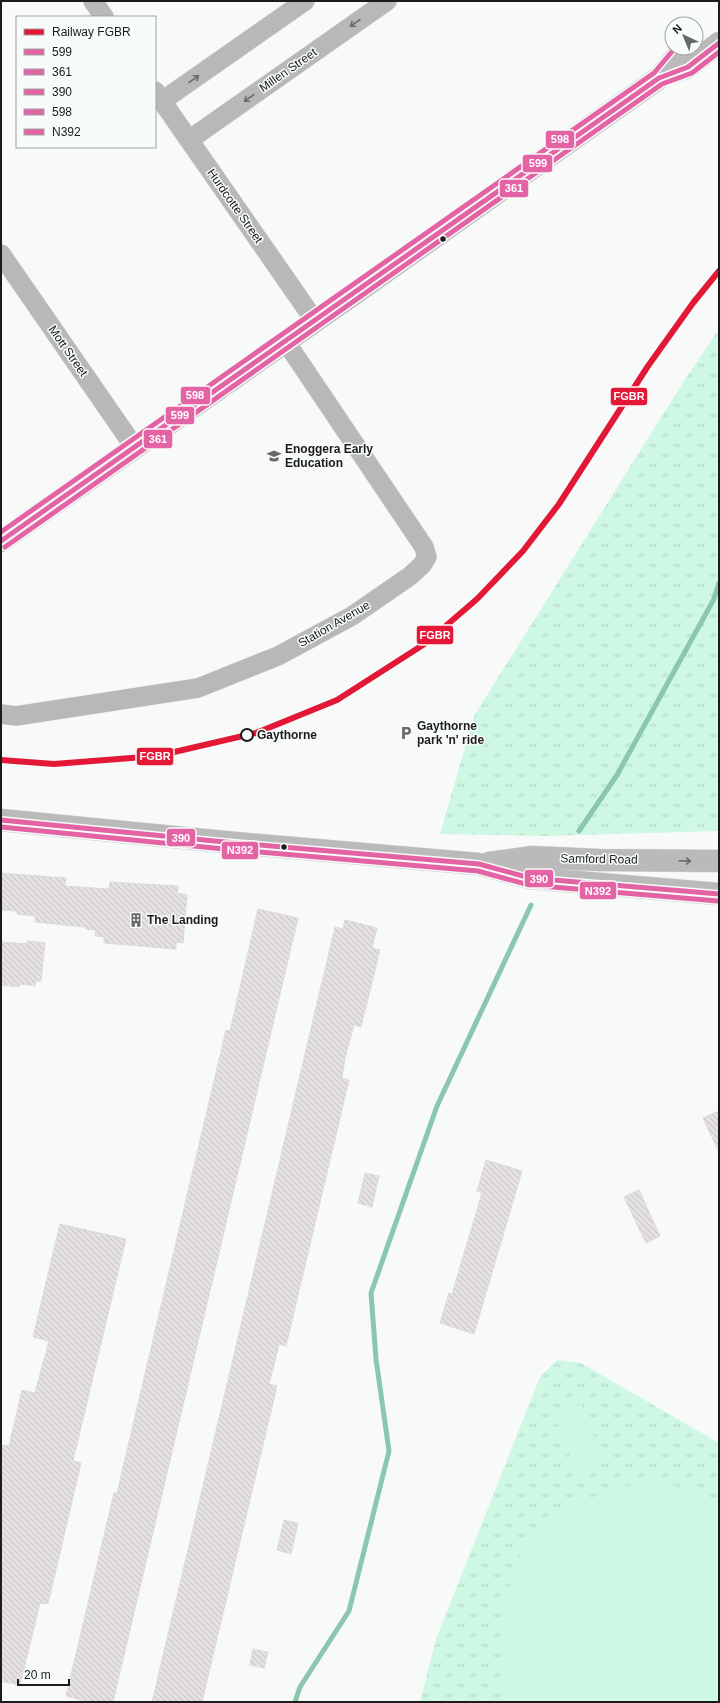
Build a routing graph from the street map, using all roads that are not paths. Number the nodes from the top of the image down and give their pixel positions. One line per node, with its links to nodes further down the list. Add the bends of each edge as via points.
1 (93, 1): 4 (street)
2 (305, 1): 10 (street, one-way to 2)
3 (387, 1): 11 (street, Millen Street, one-way to 11)
4 (103, 16)
5 (719, 30): 6 (main road)
6 (704, 37)
7 (719, 43): 9 (main road, via 688,67)
8 (677, 56): 9 (main road)
9 (659, 78): 13 (main road)
10 (159, 96): 11 (street, Hurdcotte Street)
11 (188, 140): 13 (street, Hurdcotte Street)
12 (1, 254): 15 (street, Mott Street)
13 (315, 321): 14 (main road)
14 (286, 342): 15 (main road); 17 (street, Station Avenue, via 424,547 427,557 422,565 352,616 278,656 198,688 16,716)
15 (135, 448): 16 (main road)
16 (1, 541)
17 (1, 714)
18 (1, 820): 20 (main road, Samford Road)
19 (719, 861): 20 (main road, Samford Road, one-way to 19, via 532,857)
20 (479, 864): 21 (main road, Samford Road, via 530,878)
21 (719, 894)

